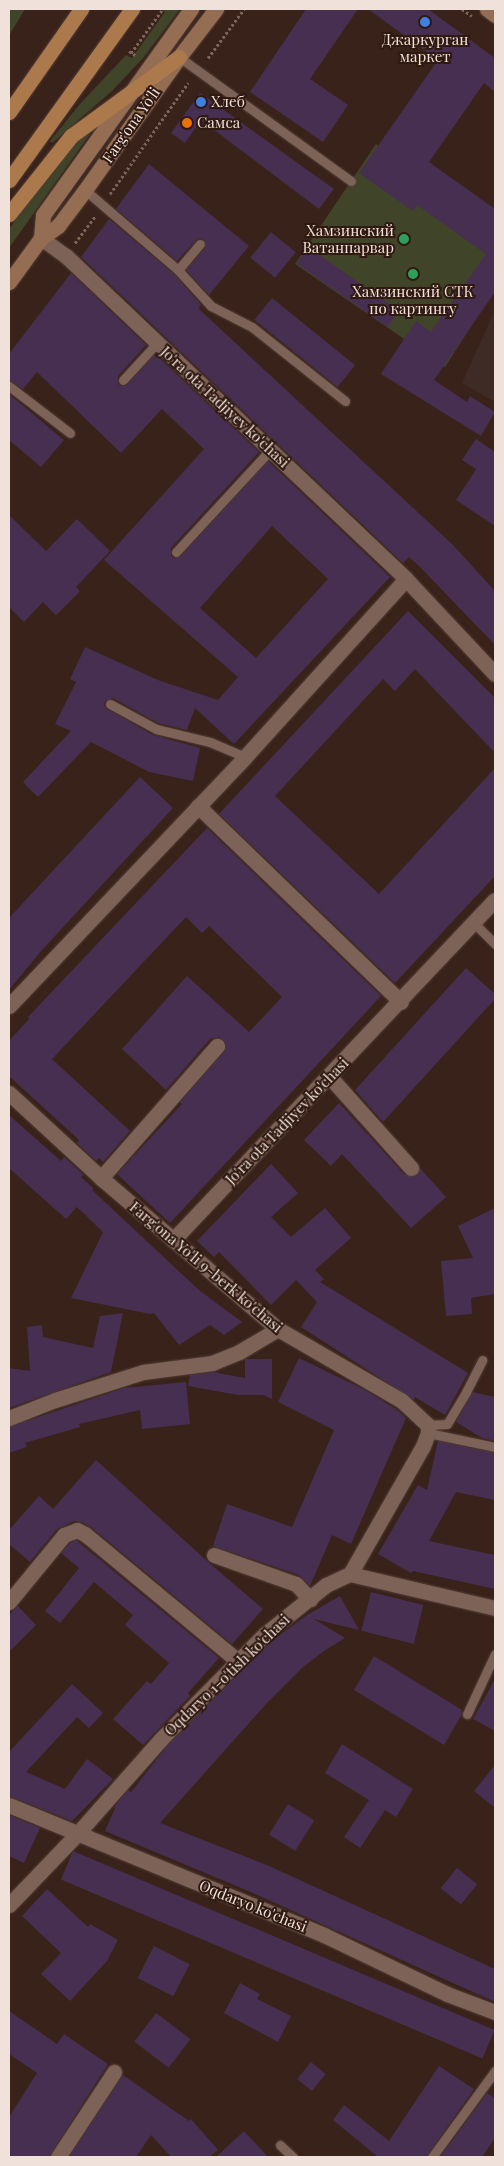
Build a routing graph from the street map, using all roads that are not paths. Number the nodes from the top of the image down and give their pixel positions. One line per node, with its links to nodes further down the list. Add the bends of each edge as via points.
1 (81, 9): 9 (main road)
2 (132, 9): 10 (main road)
3 (191, 9): 8 (street, Farg'ona Yo'li)
4 (216, 9): 7 (street, Farg'ona Yo'li)
5 (487, 9): 6 (street)
6 (495, 15)
7 (179, 57): 8 (main road); 11 (lane); 12 (street, Farg'ona Yo'li)
8 (132, 91): 13 (main road, via 71,136); 14 (street, Farg'ona Yo'li, via 43,215)
9 (9, 112)
10 (9, 180)
11 (351, 181)
12 (85, 190): 14 (street, Farg'ona Yo'li, via 58,226); 16 (lane)
13 (9, 214)
14 (41, 238): 17 (street, Farg'ona Yo'li); 18 (street, Jo'ra ota Tadjiyev ko'chasi, via 66,256)
15 (200, 244): 16 (lane)
16 (178, 270): 21 (lane, via 210,306 252,326)
17 (9, 282)
18 (157, 343): 19 (lane); 23 (street, Jo'ra ota Tadjiyev ko'chasi)
19 (123, 380)
20 (9, 386): 22 (lane)
21 (345, 401)
22 (70, 433)
23 (270, 450): 24 (lane); 25 (street, Jo'ra ota Tadjiyev ko'chasi)
24 (176, 552)
25 (406, 579): 26 (street, Jo'ra ota Tadjiyev ko'chasi); 28 (street)
26 (495, 674)
27 (110, 704): 28 (lane, via 156,728 210,742)
28 (245, 757): 29 (street)
29 (198, 806): 33 (street); 34 (street)
30 (495, 900): 31 (street, Jo'ra ota Tadjiyev ko'chasi)
31 (474, 923): 32 (lane); 33 (street, Jo'ra ota Tadjiyev ko'chasi)
32 (495, 944)
33 (401, 1002): 36 (street, Jo'ra ota Tadjiyev ko'chasi)
34 (9, 1006)
35 (218, 1046): 39 (street)
36 (330, 1077): 38 (street); 40 (street, Jo'ra ota Tadjiyev ko'chasi)
37 (9, 1093): 39 (street, Farg'ona Yo'li 9-berk ko'chasi)
38 (411, 1168)
39 (101, 1178): 40 (street, Farg'ona Yo'li 9-berk ko'chasi)
40 (173, 1240): 41 (street, Farg'ona Yo'li 9-berk ko'chasi)
41 (278, 1329): 43 (street, via 239,1352 212,1363 143,1372); 44 (street, Farg'ona Yo'li 9-berk ko'chasi, via 402,1401)
42 (482, 1360): 44 (lane, via 447,1424)
43 (9, 1418)
44 (428, 1429): 45 (lane); 47 (street)
45 (495, 1447)
46 (214, 1555): 48 (street, via 296,1584)
47 (350, 1574): 48 (street, Oqdaryo 1-o'tish ko'chasi, via 326,1585); 50 (street)
48 (310, 1599): 52 (street, Oqdaryo 1-o'tish ko'chasi, via 265,1634)
49 (9, 1602): 52 (street, via 64,1535 77,1530)
50 (495, 1608)
51 (495, 1654): 53 (lane)
52 (238, 1661): 55 (street, Oqdaryo 1-o'tish ko'chasi, via 161,1739)
53 (467, 1714)
54 (9, 1805): 55 (street, Oqdaryo ko'chasi)
55 (77, 1834): 56 (street, Oqdaryo 1-o'tish ko'chasi); 57 (street, Oqdaryo ko'chasi, via 324,1935 447,1994)
56 (9, 1905)
57 (495, 2012)
58 (495, 2071): 63 (lane)
59 (114, 2072): 61 (street)
60 (280, 2145): 62 (lane)
61 (58, 2157)
62 (293, 2157)
63 (432, 2157)

